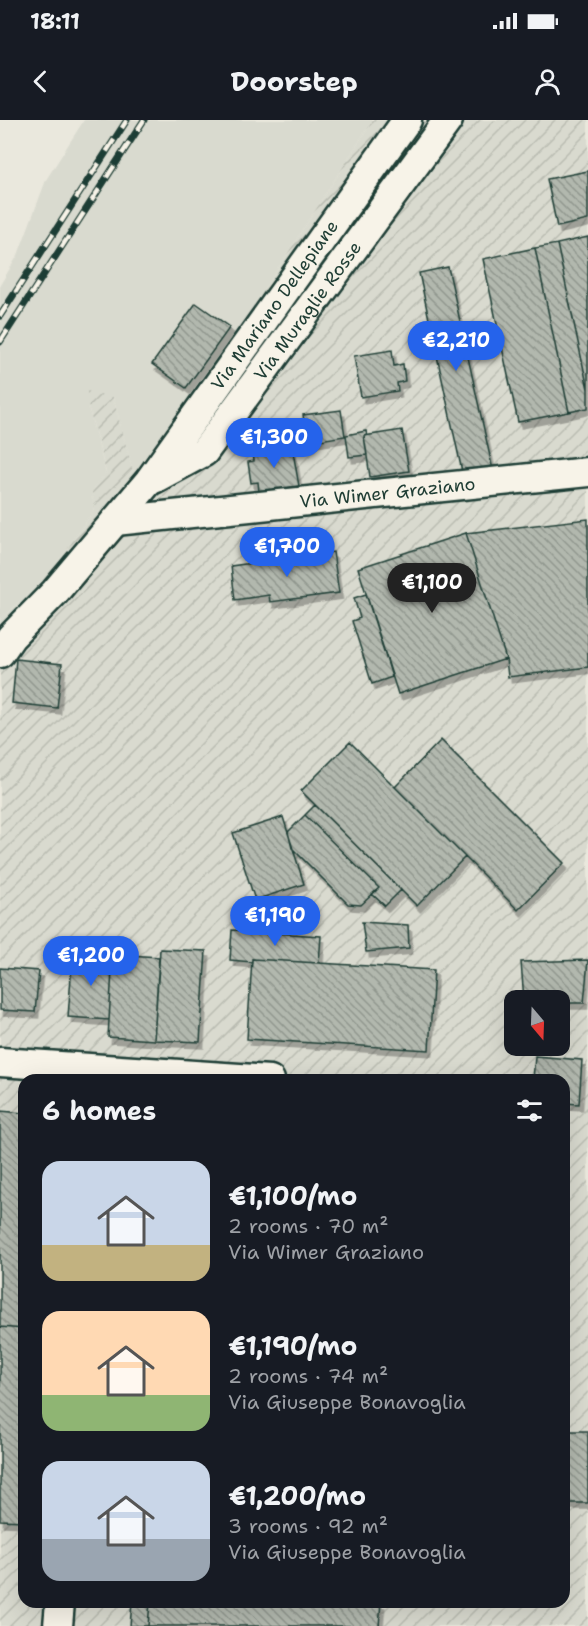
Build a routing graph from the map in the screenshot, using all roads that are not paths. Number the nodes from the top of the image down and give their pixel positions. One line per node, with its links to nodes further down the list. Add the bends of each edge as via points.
1 (407, 120): 4 (street, Via Mariano Dellepiane)
2 (448, 120): 4 (street, Via Muraglie Rosse, via 204,452)
3 (588, 472): 5 (street, Via Wimer Graziano)
4 (149, 481): 5 (street, Via Mariano Dellepiane)
5 (115, 521): 6 (street, Via Mariano Dellepiane)
6 (0, 653)
7 (0, 1062): 8 (street)
8 (100, 1074)
9 (60, 1608): 10 (street)
10 (58, 1626)

